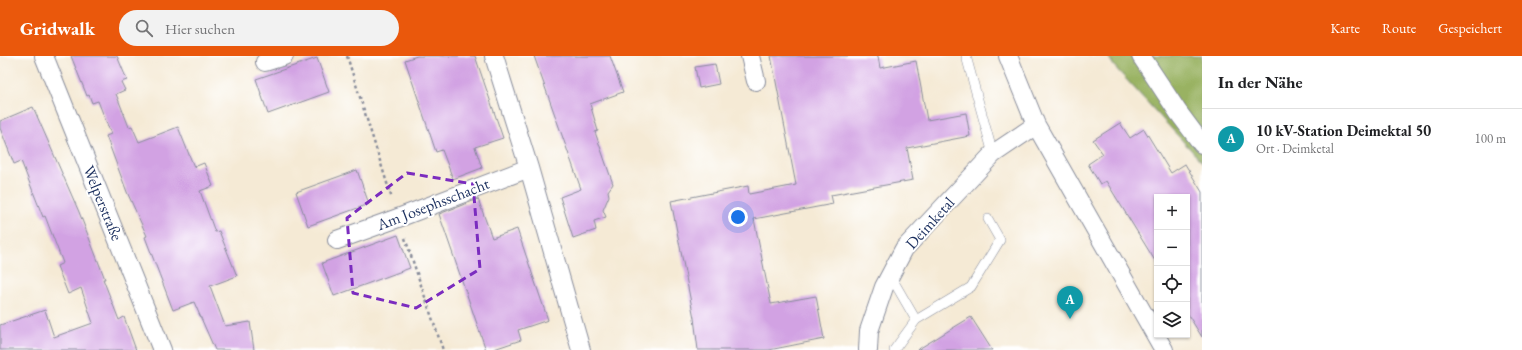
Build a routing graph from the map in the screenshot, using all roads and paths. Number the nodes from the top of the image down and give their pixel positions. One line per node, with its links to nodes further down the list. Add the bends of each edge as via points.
1 (44, 56): 18 (street, Welperstraße)
2 (284, 56): 8 (street)
3 (494, 56): 13 (street)
4 (750, 56): 9 (street)
5 (966, 56): 12 (lane)
6 (1008, 56): 10 (street)
7 (1141, 56): 11 (street)
8 (265, 62)
9 (756, 81)
10 (1036, 125): 12 (street, Deimketal); 22 (street)
11 (1202, 144)
12 (993, 154): 16 (street, Deimketal, via 904,249)
13 (529, 168): 15 (street, Am Josephsschacht); 19 (street)
14 (988, 219): 17 (lane, via 1000,240 971,287)
15 (337, 240)
16 (890, 275): 17 (lane); 20 (street, Deimketal, via 869,331)
17 (916, 320): 21 (lane)
18 (162, 350)
19 (582, 350)
20 (868, 350)
21 (894, 350)
22 (1164, 350)

